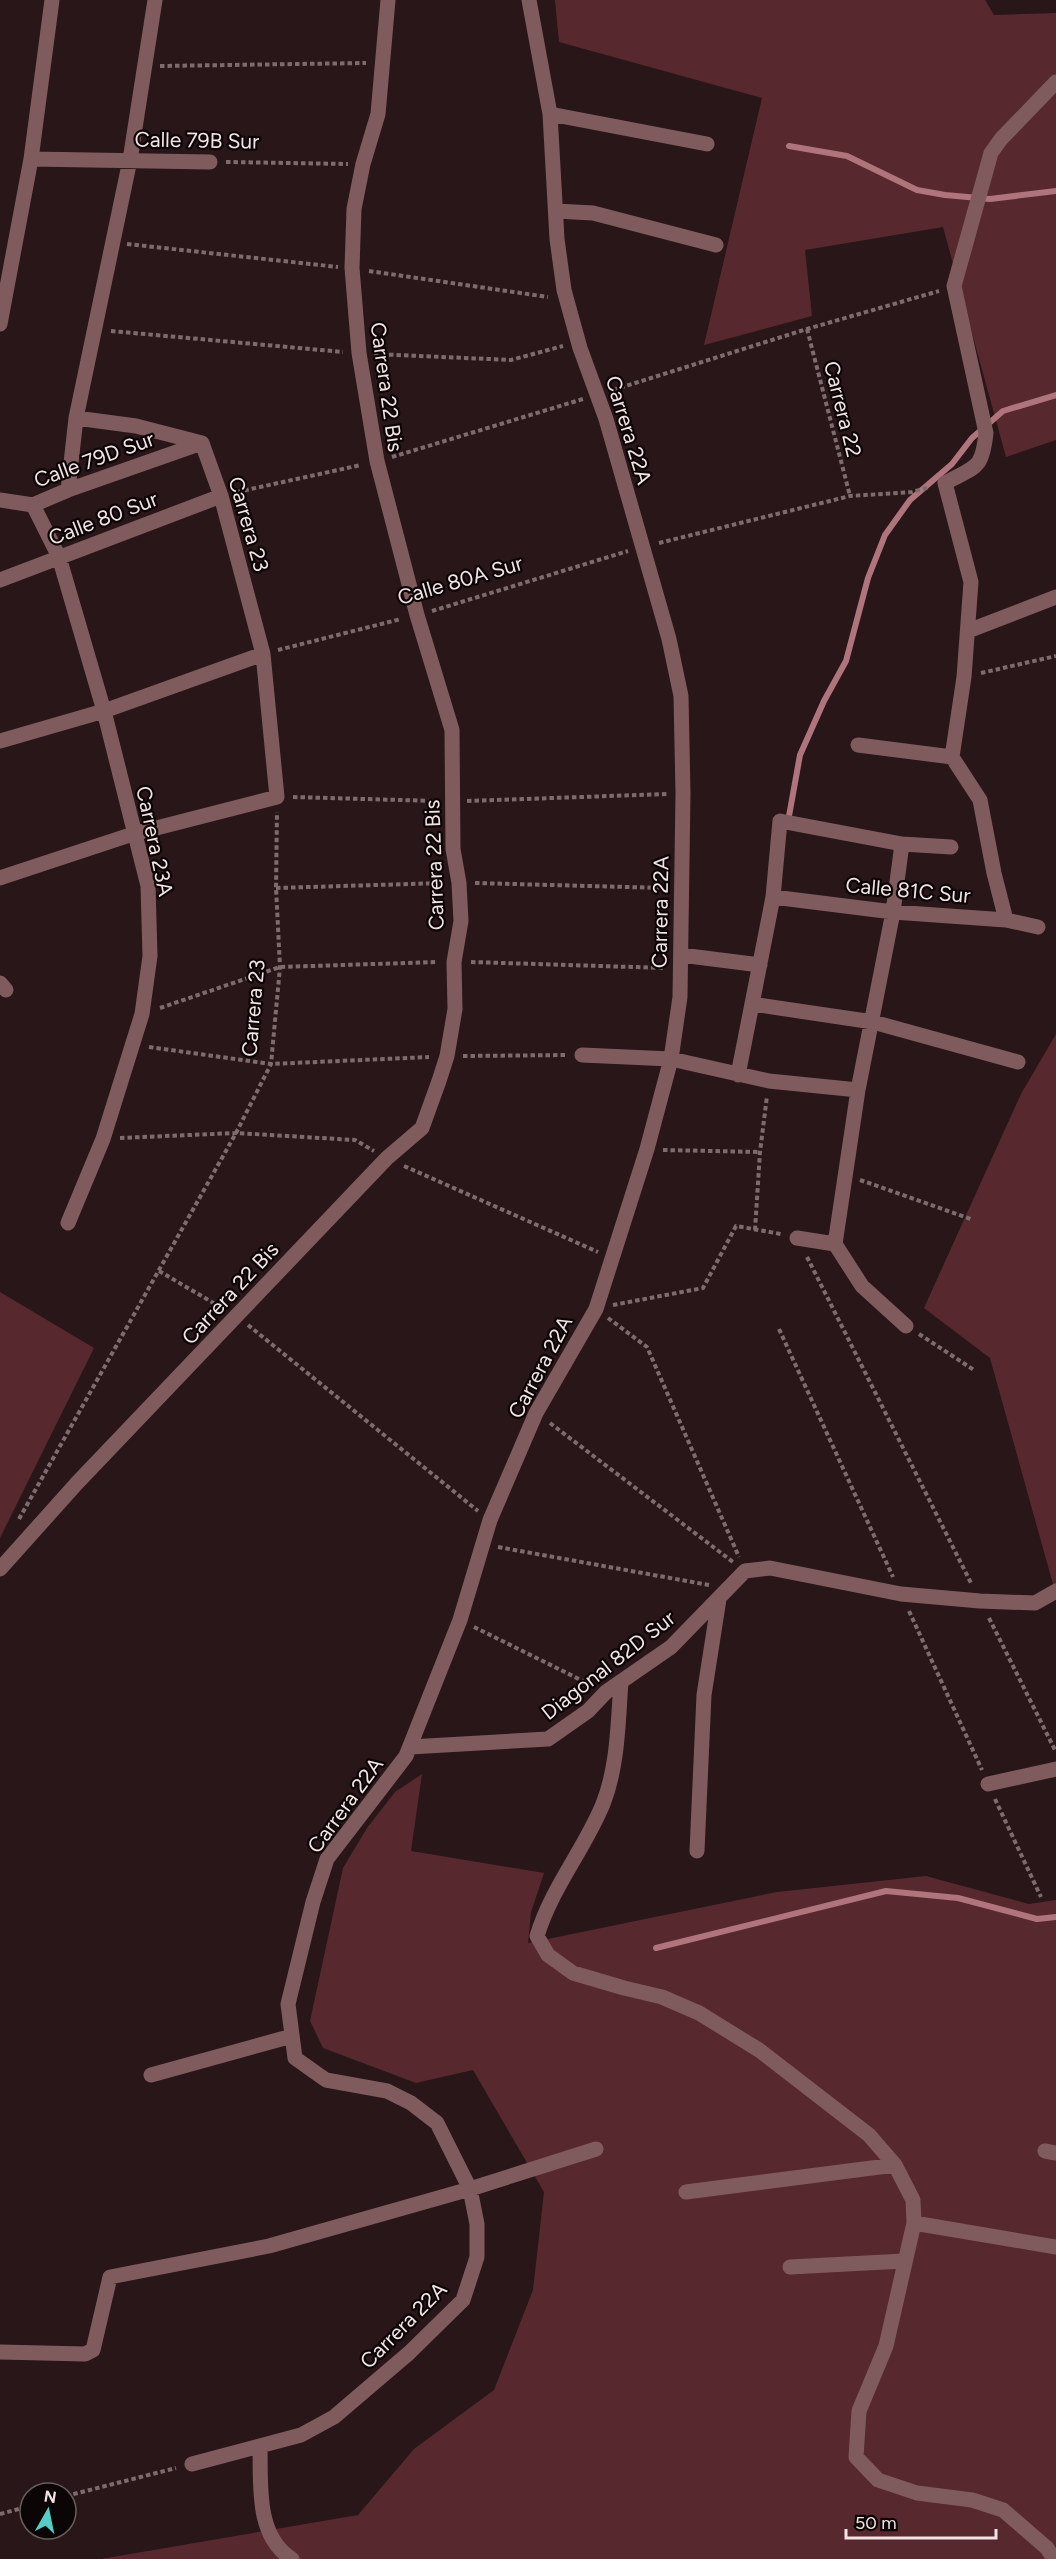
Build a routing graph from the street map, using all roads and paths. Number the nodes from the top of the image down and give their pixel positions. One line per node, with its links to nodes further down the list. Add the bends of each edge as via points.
1 (52, 0): 10 (street)
2 (155, 0): 6 (street)
3 (388, 0): 5 (street, Carrera 22 Bis)
4 (529, 0): 8 (street, Carrera 22A)
5 (381, 63): 6 (path); 13 (street, Carrera 22 Bis, via 378,114)
6 (144, 66): 11 (street)
7 (1056, 82): 34 (street, via 991,153 954,286 986,433 980,462 945,483 971,582)
8 (550, 114): 9 (street); 14 (street, Carrera 22A)
9 (707, 144)
10 (31, 159): 11 (street, Calle 79B Sur); 16 (street)
11 (130, 160): 12 (street, Calle 79B Sur); 18 (street)
12 (210, 162): 13 (path, Calle 79B Sur)
13 (363, 164): 20 (street, Carrera 22 Bis, via 354,209 352,268)
14 (556, 211): 15 (street, via 593,213); 19 (street, Carrera 22A, via 564,290)
15 (716, 245)
16 (0, 324)
17 (807, 328): 26 (path, Carrera 22)
18 (93, 329): 20 (path); 21 (street)
19 (578, 341): 20 (path, via 511,360); 29 (street, Carrera 22A, via 606,419)
20 (359, 353): 33 (street, Carrera 22 Bis, via 376,461)
21 (76, 418): 22 (street, via 136,426); 24 (street)
22 (202, 443): 24 (street, Calle 79D Sur); 25 (street, Carrera 23)
23 (938, 485): 26 (path, Calle 80A Sur, via 912,492)
24 (68, 490): 28 (street, Calle 79D Sur)
25 (221, 496): 30 (street, Calle 80 Sur); 35 (street, Carrera 23)
26 (850, 496): 29 (path, Calle 80A Sur)
27 (0, 501): 28 (street, Calle 79D Sur)
28 (33, 505): 30 (street, Carrera 23A)
29 (642, 547): 33 (path, Calle 80A Sur); 42 (street, Carrera 22A, via 681,696)
30 (59, 557): 31 (street, Calle 80 Sur); 38 (street, Carrera 23A)
31 (0, 580)
32 (1056, 597): 34 (street)
33 (417, 615): 35 (path, Calle 80A Sur); 44 (street, Carrera 22 Bis, via 452,730)
34 (968, 630): 37 (street)
35 (262, 654): 38 (street); 43 (street, Carrera 23)
36 (1056, 656): 37 (path)
37 (964, 677): 41 (street)
38 (104, 711): 39 (street); 45 (street, Carrera 23A)
39 (0, 741)
40 (858, 745): 41 (street)
41 (952, 757): 54 (street, via 980,800)
42 (683, 793): 44 (path); 51 (street, Carrera 22A)
43 (277, 797): 44 (path); 45 (street); 50 (path, Carrera 23)
44 (452, 802): 49 (street, Carrera 22 Bis, via 453,849)
45 (134, 834): 48 (street); 61 (street, Carrera 23A, via 148,886 150,956)
46 (902, 844): 47 (street); 52 (street, via 780,821); 53 (street)
47 (951, 847)
48 (0, 878)
49 (459, 883): 50 (path); 51 (path); 57 (street, Carrera 22 Bis, via 461,921)
50 (276, 888): 59 (path, Carrera 23)
51 (682, 888): 56 (street, Carrera 22A)
52 (773, 897): 53 (street, Calle 81C Sur); 58 (street)
53 (893, 912): 54 (street, Calle 81C Sur); 62 (street)
54 (1006, 920): 55 (street, Calle 81C Sur)
55 (1038, 927)
56 (681, 961): 57 (path); 58 (street); 66 (street, Carrera 22A)
57 (454, 962): 59 (path); 65 (street, Carrera 22 Bis, via 455,1009)
58 (760, 965): 60 (street)
59 (280, 968): 61 (path); 68 (path, Carrera 23)
60 (752, 1004): 62 (street); 69 (street)
61 (142, 1014): 63 (street, Carrera 23A)
62 (873, 1022): 67 (street); 71 (street)
63 (133, 1045): 68 (path); 76 (street, Carrera 23A, via 103,1139)
64 (582, 1055): 65 (path); 66 (street)
65 (447, 1056): 68 (path); 82 (street, Carrera 22 Bis, via 422,1128 387,1158)
66 (671, 1059): 69 (street); 72 (street, Carrera 22A)
67 (1018, 1062)
68 (271, 1064): 80 (path, Carrera 23)
69 (738, 1075): 70 (street)
70 (769, 1081): 71 (street); 73 (path)
71 (858, 1090): 74 (street)
72 (647, 1149): 73 (path); 81 (street, Carrera 22A)
73 (760, 1152): 77 (path)
74 (845, 1174): 75 (path); 79 (street)
75 (971, 1220)
76 (68, 1222)
77 (755, 1230): 78 (path); 81 (path, via 736,1226 703,1288)
78 (797, 1238): 79 (street); 93 (path)
79 (835, 1244): 83 (street, via 862,1286)
80 (159, 1271): 82 (path); 87 (path, Carrera 23)
81 (596, 1309): 85 (street, Carrera 22A); 90 (path, via 647,1347)
82 (236, 1316): 86 (path); 89 (street, Carrera 22 Bis)
83 (906, 1326): 84 (path)
84 (974, 1370)
85 (536, 1413): 86 (street, Carrera 22A); 90 (path)
86 (490, 1520): 88 (street, Carrera 22A)
87 (17, 1523)
88 (484, 1545): 92 (path); 94 (street, Carrera 22A)
89 (0, 1569)
90 (746, 1571): 92 (street, Diagonal 82D Sur); 93 (street, via 770,1568 901,1594)
91 (1056, 1591): 93 (street, via 1035,1603)
92 (723, 1594): 95 (street, Diagonal 82D Sur, via 670,1647); 101 (street, via 704,1695)
93 (980, 1601): 98 (path)
94 (460, 1620): 96 (path); 97 (street, Carrera 22A)
95 (621, 1682): 96 (street, Diagonal 82D Sur); 105 (street, via 616,1751 603,1804 545,1910 537,1936 548,1955 573,1973 662,1996 699,2013 759,2050 869,2135)
96 (606, 1692): 97 (street, Diagonal 82D Sur, via 588,1711 548,1740)
97 (410, 1747): 102 (street, Carrera 22A, via 327,1859 312,1902 288,2004)
98 (1056, 1752)
99 (1056, 1769): 100 (street)
100 (988, 1784)
101 (697, 1851)
102 (292, 2036): 103 (street); 106 (street, Carrera 22A, via 295,2058 326,2080 387,2091 437,2122)
103 (151, 2075)
104 (596, 2149): 106 (street)
105 (895, 2165): 107 (street); 108 (street, via 913,2200)
106 (470, 2189): 112 (street, via 269,2246 110,2277 93,2350 85,2354); 113 (street, Carrera 22A, via 477,2224 477,2257 463,2300 334,2417 301,2435)
107 (686, 2192)
108 (914, 2223): 109 (street); 110 (street)
109 (1056, 2247)
110 (904, 2260): 111 (street); 120 (street, via 886,2346 860,2411 856,2457 878,2480 916,2493 972,2500 1003,2510 1047,2548)
111 (790, 2267)
112 (0, 2352)
113 (260, 2446): 114 (street, Carrera 22A); 119 (street, via 264,2518 273,2540)
114 (192, 2464): 115 (path)
115 (78, 2493)
116 (0, 2509): 118 (path)
117 (18, 2509): 118 (path)
118 (2, 2513)
119 (292, 2559)
120 (1054, 2559)

